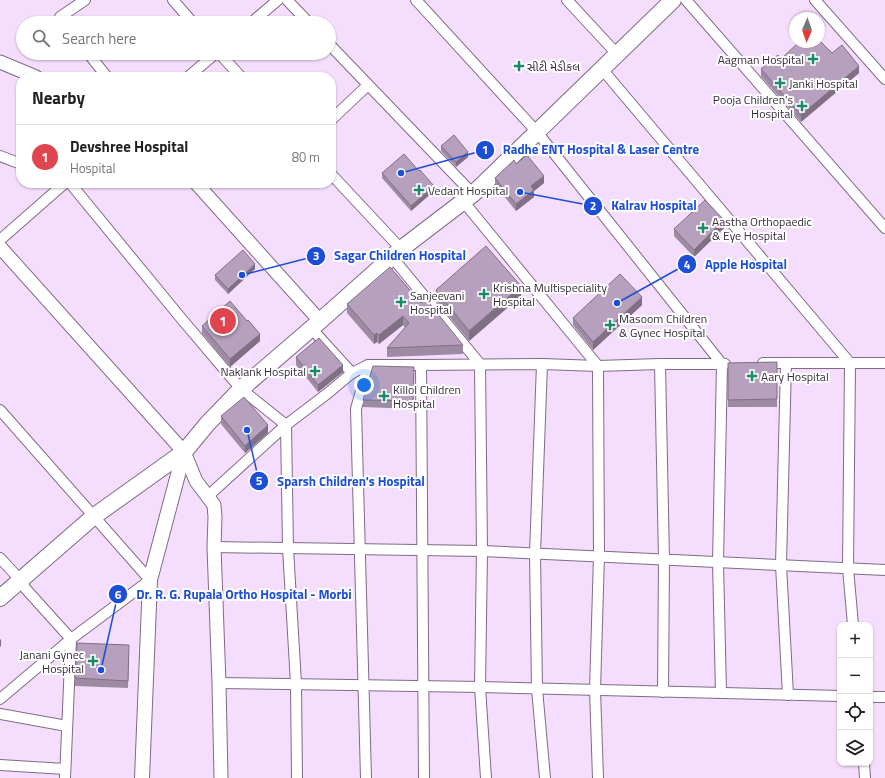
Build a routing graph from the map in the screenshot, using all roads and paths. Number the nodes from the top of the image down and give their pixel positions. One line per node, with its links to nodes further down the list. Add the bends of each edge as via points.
1 (84, 0): 10 (street)
2 (173, 0): 11 (street)
3 (278, 0): 12 (street)
4 (287, 0): 13 (street)
5 (416, 0): 28 (street)
6 (567, 0): 15 (street)
7 (672, 0): 15 (main road)
8 (686, 0): 36 (street)
9 (815, 0): 25 (street)
10 (61, 16)
11 (187, 16)
12 (259, 16)
13 (302, 16)
14 (336, 51): 26 (street)
15 (617, 54): 20 (main road)
16 (94, 60): 22 (street)
17 (209, 60): 23 (street)
18 (224, 60): 24 (street)
19 (0, 62): 21 (street)
20 (602, 69): 28 (main road); 43 (street)
21 (24, 72)
22 (103, 72)
23 (194, 72)
24 (236, 72)
25 (885, 79)
26 (368, 85): 27 (street); 35 (street)
27 (336, 115)
28 (537, 132): 35 (main road); 48 (street)
29 (0, 156): 30 (street)
30 (16, 162)
31 (336, 180): 39 (street)
32 (60, 188): 37 (street)
33 (74, 188): 54 (street)
34 (200, 188): 40 (street)
35 (468, 198): 39 (main road); 52 (street)
36 (885, 228)
37 (0, 240)
38 (0, 247): 57 (street)
39 (397, 253): 40 (main road); 45 (street)
40 (315, 325): 53 (street); 54 (main road)
41 (750, 363): 42 (street)
42 (786, 363): 43 (street); 70 (street)
43 (850, 363): 44 (street); 71 (street)
44 (885, 363)
45 (480, 364): 46 (street); 51 (street); 64 (street)
46 (542, 364): 52 (street); 65 (street)
47 (660, 364): 48 (street); 52 (street); 68 (street)
48 (722, 364): 49 (street); 69 (street)
49 (736, 364)
50 (368, 365): 51 (street); 53 (street); 62 (street, via 356,409)
51 (421, 365): 63 (street)
52 (598, 366): 66 (street)
53 (352, 373): 56 (street)
54 (241, 389): 56 (street); 57 (main road)
55 (0, 410): 59 (street)
56 (286, 425): 58 (street); 61 (street)
57 (184, 452): 58 (street, via 196,481); 59 (main road); 74 (main road)
58 (208, 496): 60 (street, via 214,505)
59 (93, 517): 73 (main road); 74 (street)
60 (214, 547): 61 (street); 78 (street)
61 (288, 548): 62 (street); 79 (street)
62 (360, 549): 63 (street); 80 (street)
63 (422, 550): 64 (street); 81 (street)
64 (482, 551): 65 (street); 82 (street)
65 (535, 554): 66 (street); 83 (street)
66 (599, 556): 68 (street); 84 (street)
67 (0, 558): 73 (street)
68 (664, 560): 69 (street); 85 (street)
69 (718, 562): 70 (street); 86 (street)
70 (781, 565): 71 (street); 87 (street)
71 (848, 568): 72 (street); 76 (street)
72 (885, 570)
73 (20, 580): 75 (main road); 77 (street)
74 (150, 580): 77 (street); 97 (main road)
75 (0, 598)
76 (853, 622)
77 (71, 639): 91 (street); 93 (street)
78 (219, 683): 79 (street); 98 (street)
79 (296, 684): 80 (street); 99 (street)
80 (363, 686): 81 (street); 100 (street)
81 (423, 686): 82 (street); 101 (street)
82 (480, 687): 83 (street); 102 (street)
83 (537, 689): 84 (street); 103 (street)
84 (595, 690): 85 (street); 104 (street)
85 (663, 692): 86 (street)
86 (721, 693): 87 (street)
87 (788, 695): 88 (street)
88 (837, 696)
89 (873, 697): 90 (street)
90 (885, 697)
91 (0, 699)
92 (0, 714): 93 (street)
93 (67, 726): 96 (street)
94 (0, 765): 96 (street)
95 (864, 766): 105 (street)
96 (65, 774)
97 (142, 778)
98 (221, 778)
99 (297, 778)
100 (366, 778)
101 (424, 778)
102 (486, 778)
103 (545, 778)
104 (598, 778)
105 (866, 778)

